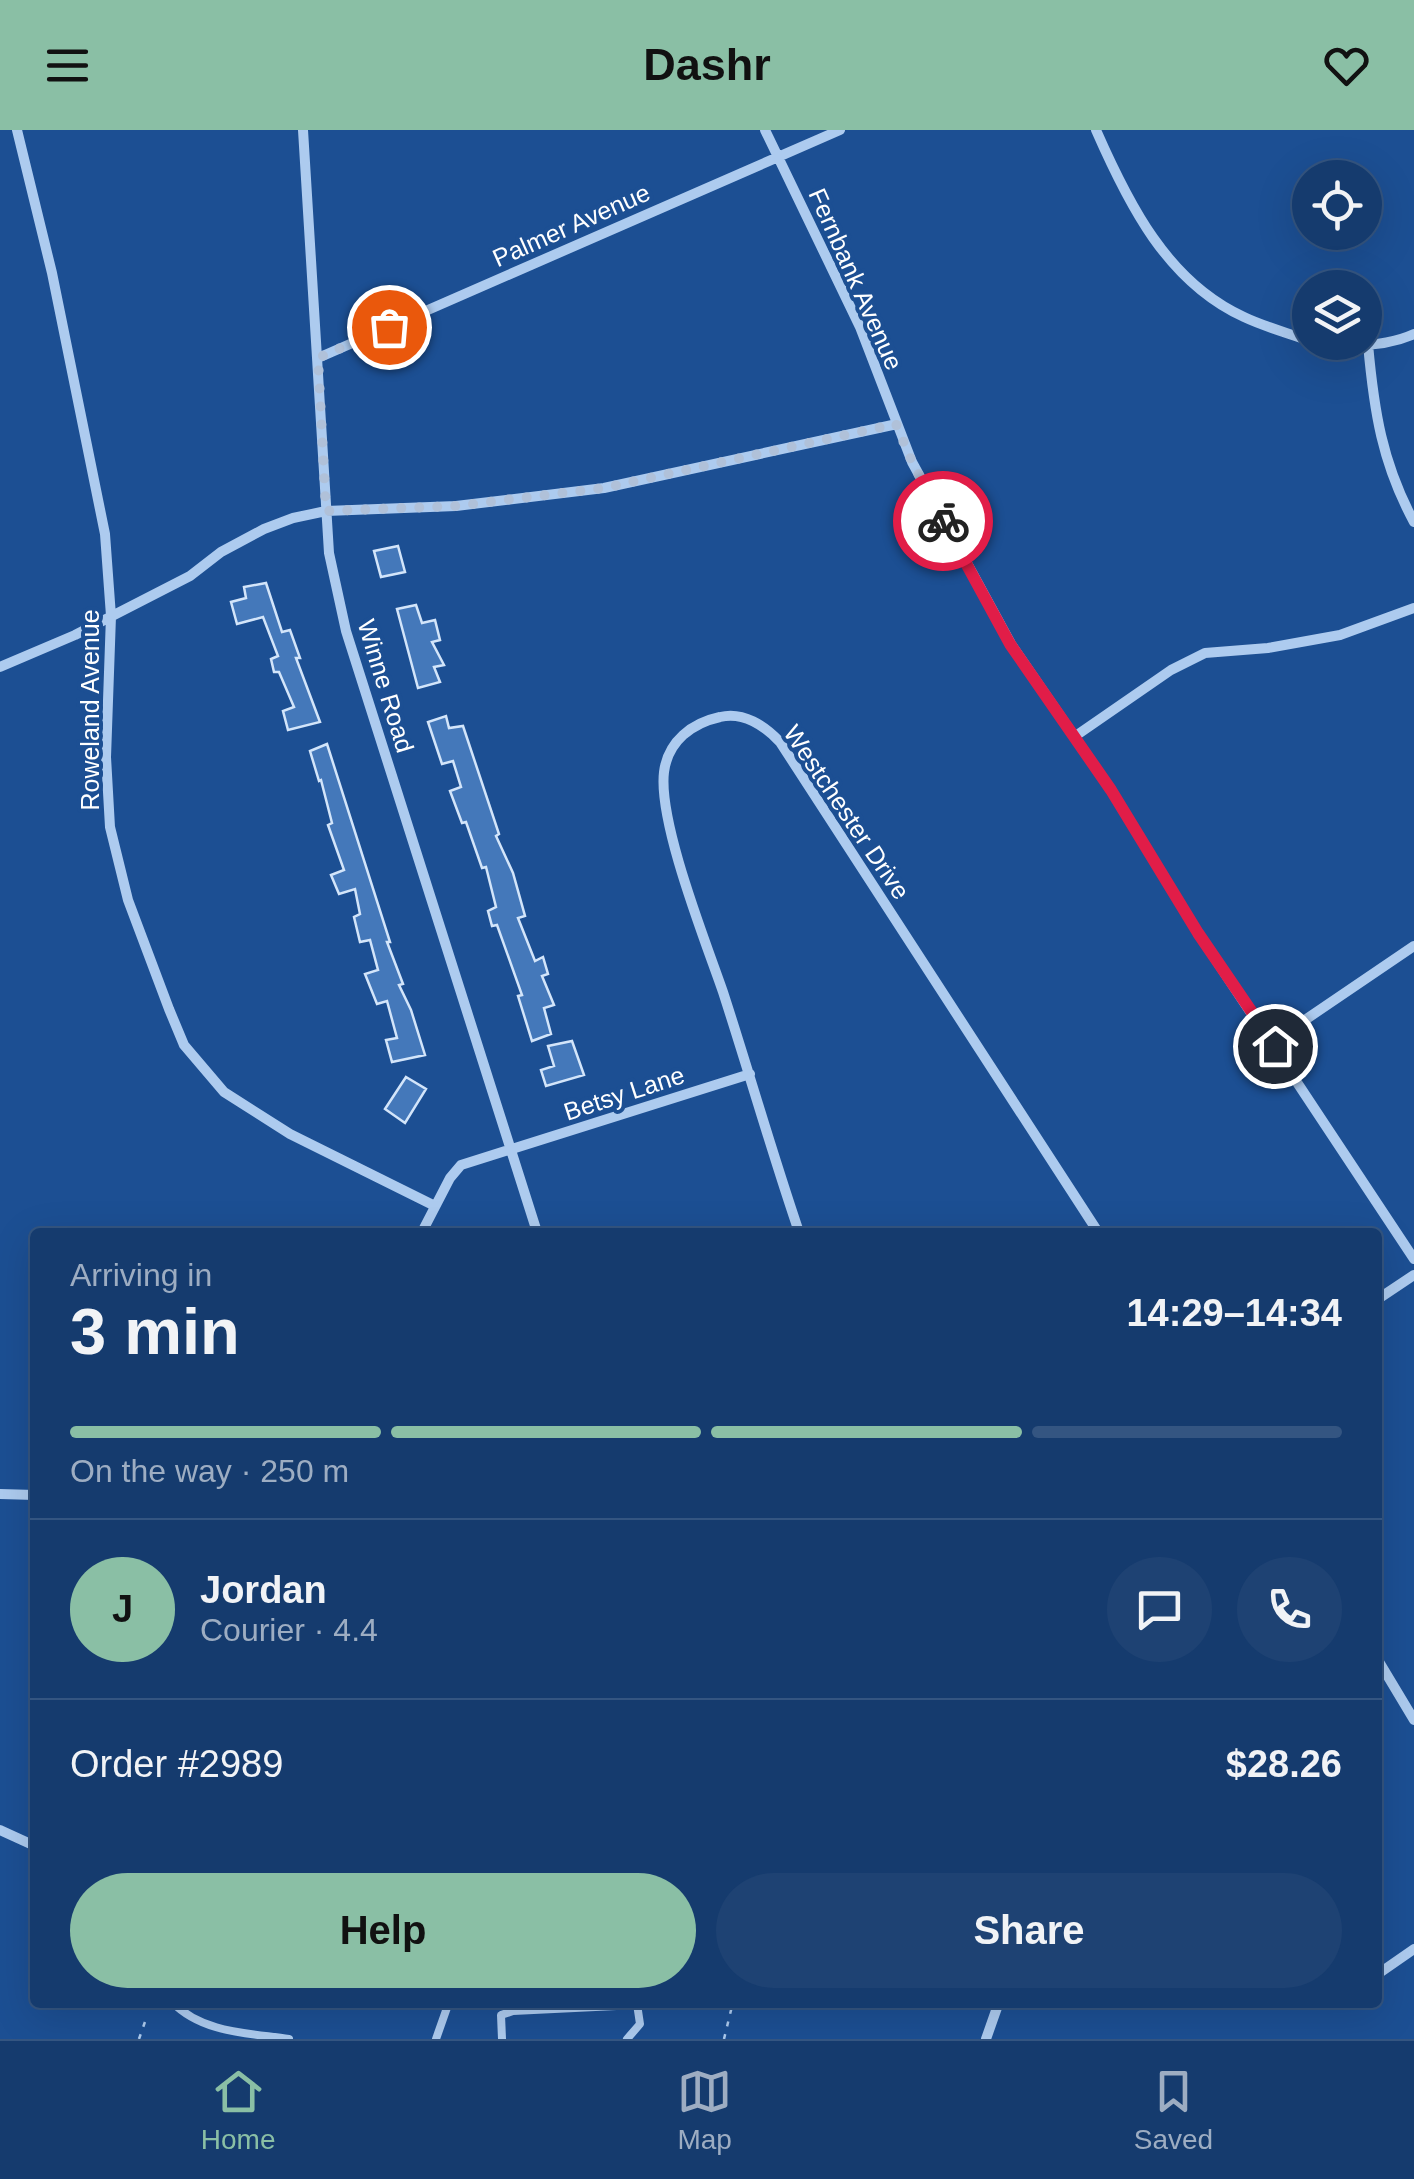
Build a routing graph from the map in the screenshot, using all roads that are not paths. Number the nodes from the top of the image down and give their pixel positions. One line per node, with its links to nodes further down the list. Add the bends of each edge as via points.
1 (18, 130): 16 (street, Roweland Avenue, via 105,534)
2 (303, 130): 10 (street, Winne Road)
3 (765, 130): 6 (street, Fernbank Avenue)
4 (840, 130): 6 (street, Palmer Avenue)
5 (1096, 130): 8 (street, via 1146,230 1184,276 1242,316)
6 (778, 156): 10 (street, Palmer Avenue); 12 (street, Fernbank Avenue, via 860,326)
7 (1414, 334): 9 (street)
8 (1292, 335)
9 (1382, 342)
10 (318, 358): 13 (street, Winne Road)
11 (1370, 360): 14 (street, via 1386,460)
12 (896, 424): 13 (street, via 604,488 456,506); 18 (street, Fernbank Avenue, via 1010,644)
13 (326, 511): 16 (street, via 264,529); 22 (street, Winne Road, via 346,631)
14 (1414, 522)
15 (1414, 608): 18 (street, via 1340,636 1205,654)
16 (111, 616): 17 (street); 23 (street, Roweland Avenue, via 110,827 128,900 184,1045 224,1092 290,1134)
17 (0, 667)
18 (1074, 737): 20 (street, Fernbank Avenue)
19 (1414, 946): 20 (street)
20 (1275, 1046): 28 (street, Fernbank Avenue)
21 (750, 1074): 22 (street, Betsy Lane); 26 (street, Westchester Drive); 27 (street, Westchester Drive, via 688,888 664,790 676,742 700,722 725,715 756,722 780,742)
22 (510, 1150): 23 (street, Betsy Lane, via 461,1165); 25 (street, Winne Road)
23 (436, 1206): 24 (street, Betsy Lane)
24 (424, 1228)
25 (537, 1228)
26 (797, 1228)
27 (1095, 1228)
28 (1414, 1259)
29 (1414, 1275): 30 (street)
30 (1382, 1296)
31 (0, 1494): 32 (street)
32 (30, 1495)
33 (1382, 1667): 34 (street)
34 (1414, 1720)
35 (0, 1830): 36 (street)
36 (30, 1844)
37 (1414, 1949): 38 (street)
38 (1382, 1971)
39 (178, 2008): 44 (lane, via 218,2028)
40 (447, 2008): 45 (lane)
41 (566, 2008): 46 (lane, via 501,2015)
42 (638, 2008): 47 (lane, via 640,2024)
43 (996, 2008): 48 (street)
44 (288, 2039)
45 (436, 2039)
46 (502, 2039)
47 (627, 2039)
48 (986, 2039)

